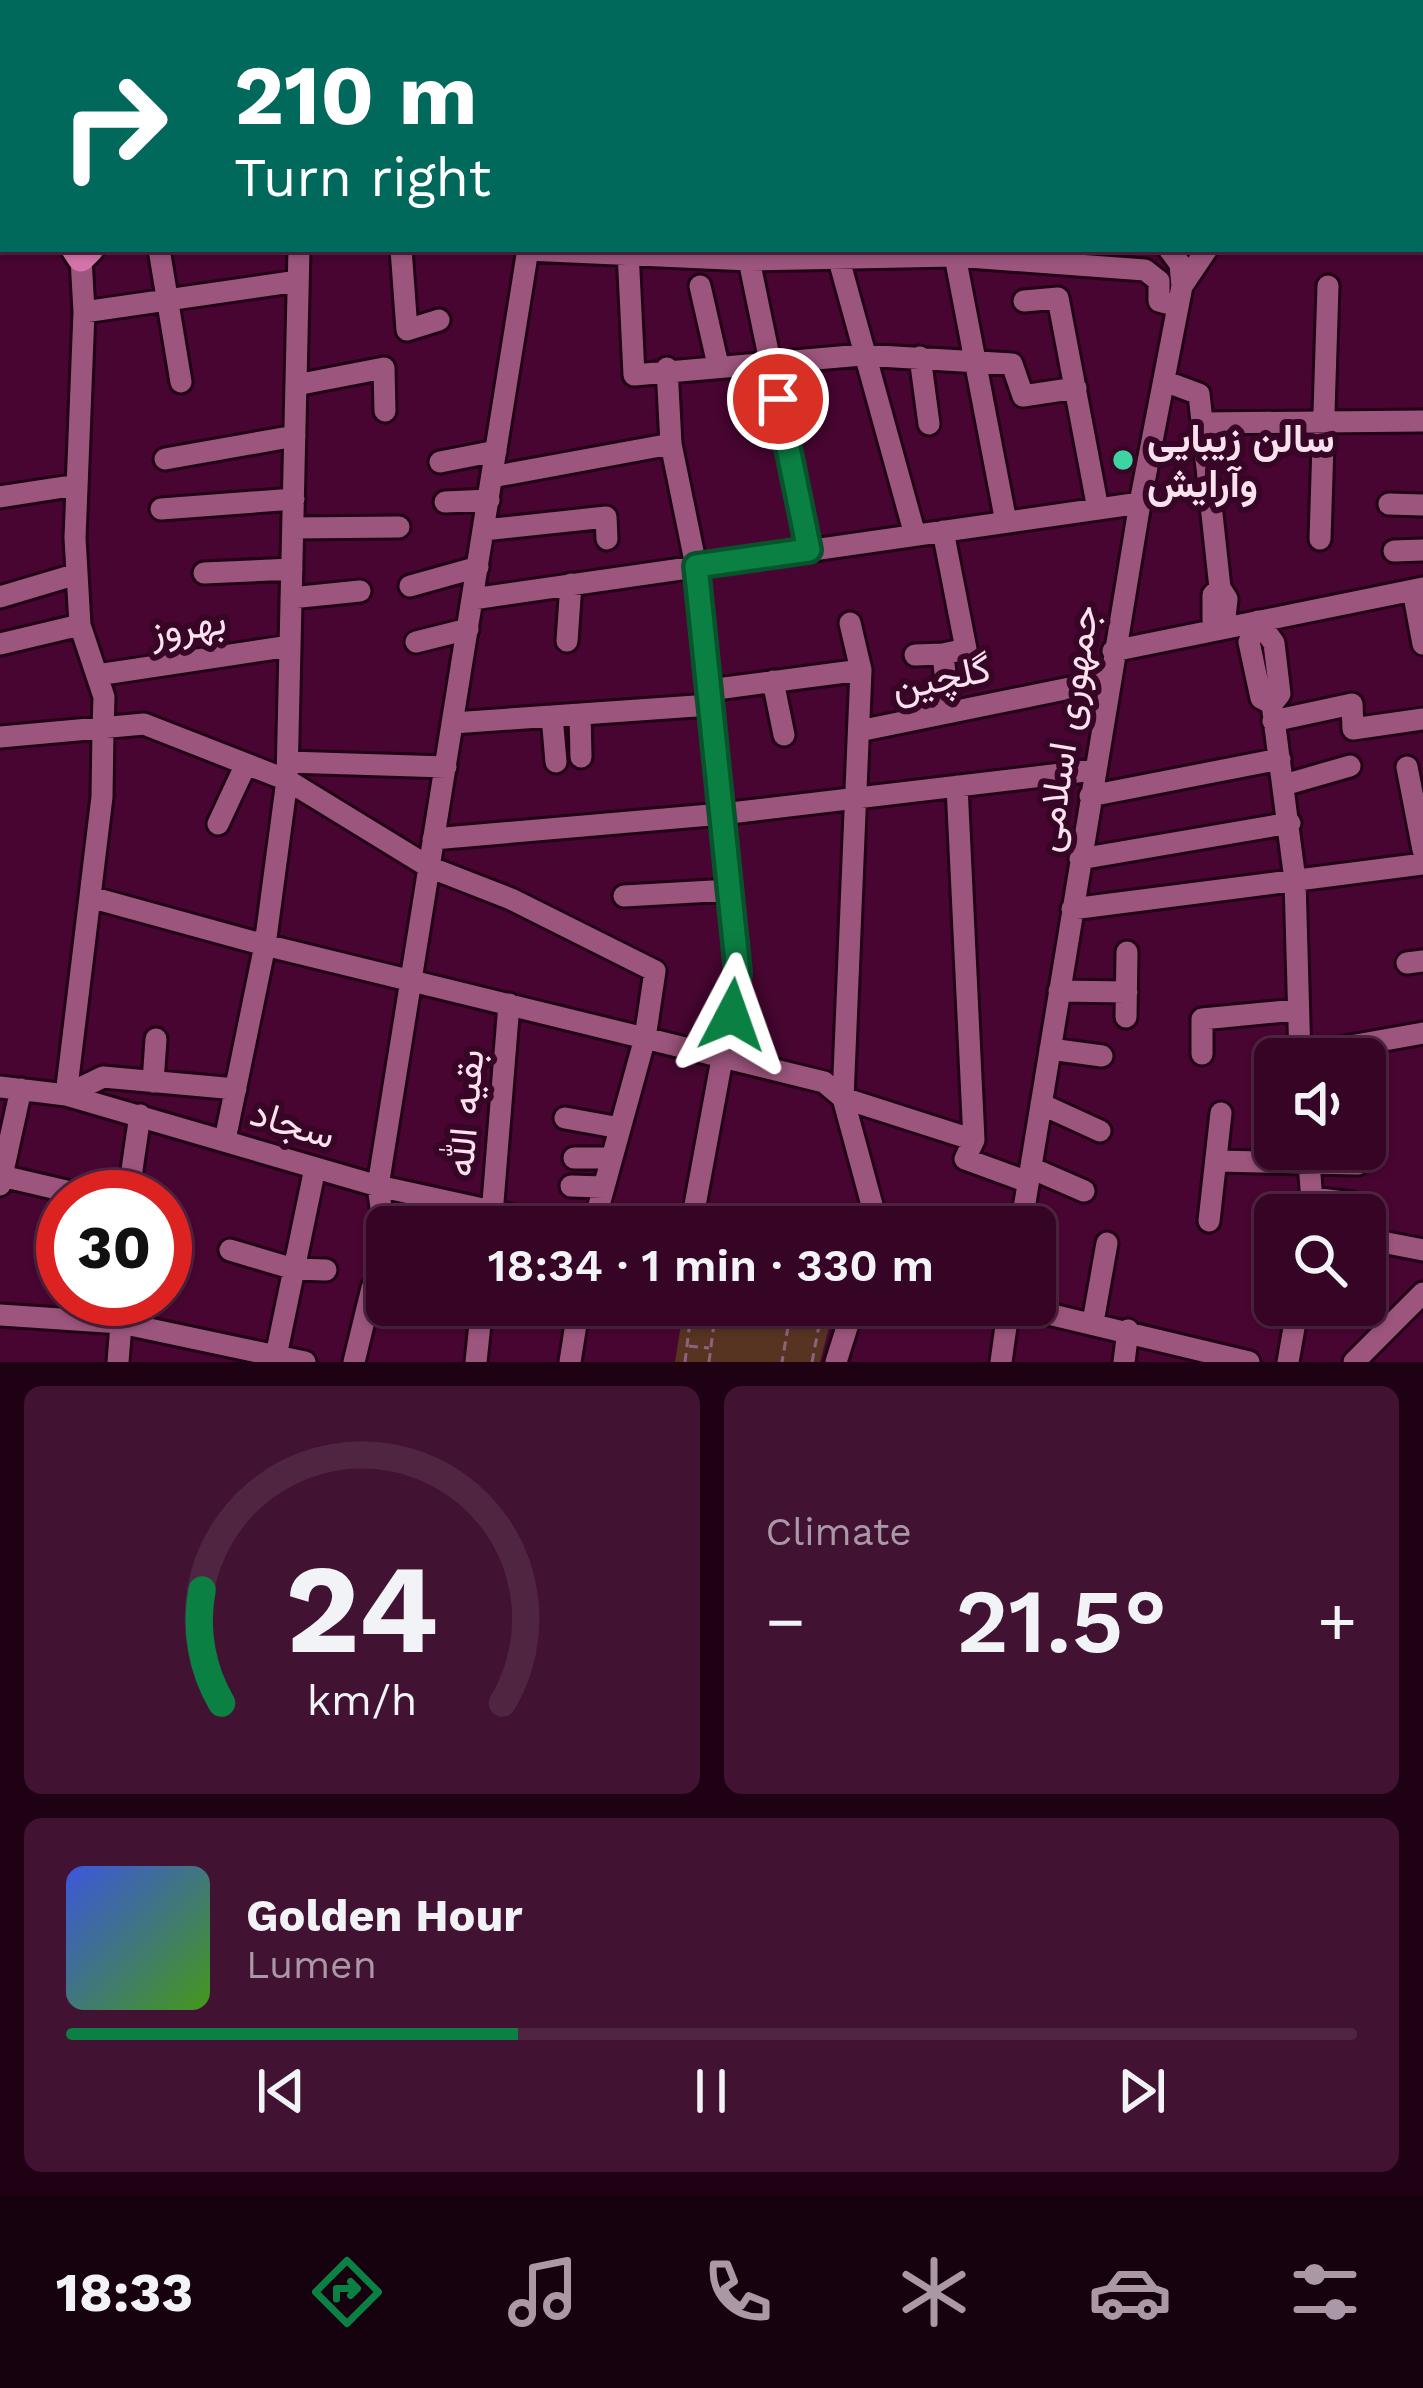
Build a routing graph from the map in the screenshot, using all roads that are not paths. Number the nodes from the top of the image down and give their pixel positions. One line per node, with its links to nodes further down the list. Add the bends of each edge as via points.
1 (82, 252): 19 (street)
2 (159, 252): 17 (street)
3 (299, 252): 13 (street)
4 (400, 252): 20 (street, via 407,330)
5 (528, 252): 38 (street)
6 (628, 252): 26 (street, via 634,375)
7 (641, 252): 11 (street)
8 (1171, 252): 16 (street, via 1180,264)
9 (1206, 252): 16 (street, جمهوری اسلامی)
10 (955, 256): 12 (street); 16 (street, via 1145,270 1159,281 1159,301); 23 (street)
11 (749, 260): 12 (street); 24 (street)
12 (839, 260): 21 (street)
13 (298, 281): 17 (street); 29 (street)
14 (700, 286): 25 (street)
15 (1328, 286): 33 (street)
16 (1180, 296): 27 (street, جمهوری اسلامی)
17 (166, 300): 19 (street); 28 (street)
18 (1024, 301): 30 (street, via 1058,298)
19 (84, 312): 41 (street)
20 (439, 320)
21 (862, 355): 22 (street); 24 (street); 56 (street)
22 (920, 357): 23 (street); 35 (street)
23 (976, 359): 30 (street, via 1012,364 1023,396); 51 (street)
24 (770, 361): 25 (street); 59 (street)
25 (718, 365): 26 (street)
26 (667, 368): 37 (street)
27 (1164, 381): 34 (street, via 1199,394); 46 (street, جمهوری اسلامی)
28 (181, 382)
29 (296, 385): 31 (street, via 384,368); 36 (street)
30 (1076, 388): 50 (street)
31 (385, 411)
32 (1423, 421): 33 (street)
33 (1326, 422): 34 (street); 58 (street)
34 (1203, 423): 77 (street)
35 (929, 424)
36 (295, 436): 39 (street); 44 (street)
37 (671, 444): 42 (street); 62 (street)
38 (496, 451): 40 (street); 42 (street)
39 (165, 459)
40 (440, 462)
41 (77, 485): 43 (street); 66 (street)
42 (490, 488): 45 (street); 54 (street)
43 (0, 497)
44 (294, 500): 49 (street); 53 (street)
45 (445, 502)
46 (1141, 503): 50 (street); 84 (street, جمهوری اسلامی)
47 (1389, 504): 48 (street)
48 (1423, 505)
49 (161, 509)
50 (1098, 509): 51 (street)
51 (1006, 522): 55 (street)
52 (399, 527): 53 (street)
53 (293, 528): 64 (street)
54 (484, 530): 57 (street, via 606,518); 63 (street)
55 (944, 531): 56 (street); 85 (street, via 966,649)
56 (915, 535): 59 (street)
57 (607, 539)
58 (1320, 539)
59 (809, 550): 62 (street)
60 (1394, 550): 61 (street)
61 (1423, 550)
62 (696, 566): 67 (street); 91 (street)
63 (478, 567): 68 (street); 73 (street)
64 (292, 569): 65 (street); 72 (street)
65 (204, 573)
66 (77, 574): 71 (street); 76 (street)
67 (571, 584): 73 (street); 79 (street)
68 (410, 586)
69 (1418, 589): 74 (street); 82 (street)
70 (360, 591): 72 (street)
71 (0, 597)
72 (291, 598): 83 (street)
73 (473, 599): 78 (street)
74 (1258, 621): 77 (street); 93 (street, via 1249,642 1261,698)
75 (850, 622): 87 (street)
76 (80, 625): 81 (street); 88 (street)
77 (1224, 627): 84 (street)
78 (468, 629): 80 (street); 97 (street)
79 (567, 641)
80 (416, 642)
81 (0, 644)
82 (1423, 644)
83 (290, 646): 88 (street, بهروز); 110 (street)
84 (1113, 651): 89 (street, جمهوری اسلامی)
85 (943, 654): 86 (street); 92 (street)
86 (915, 655)
87 (861, 670): 90 (street); 99 (street)
88 (97, 675): 98 (street)
89 (1108, 680): 92 (street, گلچین); 109 (street, جمهوری اسلامی)
90 (773, 681): 91 (street); 100 (street)
91 (710, 697): 94 (street); 115 (street)
92 (949, 712): 99 (street, گلچین)
93 (1272, 712): 96 (street, via 1352,704 1353,729); 103 (street)
94 (580, 714): 95 (street); 102 (street)
95 (552, 716): 97 (street); 104 (street)
96 (1423, 719)
97 (453, 723): 107 (street)
98 (103, 729): 101 (street); 105 (street, via 144,724); 126 (street)
99 (859, 731): 114 (street)
100 (784, 735)
101 (0, 736)
102 (580, 757)
103 (1280, 759): 111 (street); 113 (street)
104 (556, 763)
105 (246, 764): 110 (street); 117 (street)
106 (1350, 766): 111 (street)
107 (446, 767): 110 (street); 118 (street)
108 (1407, 767): 119 (street)
109 (1094, 770): 112 (street); 113 (street, جمهوری اسلامی)
110 (288, 771): 122 (street); 128 (street)
111 (1284, 785): 116 (street)
112 (957, 786): 114 (street); 157 (street)
113 (1090, 796): 120 (street, جمهوری اسلامی)
114 (855, 798): 115 (street); 149 (street)
115 (722, 814): 118 (street); 124 (street)
116 (1289, 823): 120 (street); 123 (street)
117 (218, 824)
118 (433, 839): 122 (street)
119 (1423, 850)
120 (1080, 859): 127 (street, جمهوری اسلامی)
121 (1423, 864): 123 (street)
122 (429, 867): 130 (street); 137 (street, via 656,971)
123 (1295, 880): 127 (street); 134 (street)
124 (730, 890): 125 (street); 144 (street, via 738,972)
125 (624, 896)
126 (90, 897): 128 (street); 148 (street)
127 (1072, 909): 131 (street, جمهوری اسلامی)
128 (265, 945): 130 (street); 147 (street)
129 (1127, 952): 132 (street)
130 (410, 980): 133 (street); 166 (street)
131 (1059, 991): 132 (street); 141 (street, جمهوری اسلامی)
132 (1126, 992): 135 (street)
133 (509, 1004): 137 (street); 173 (street, بقیه الله)
134 (1296, 1010): 138 (street); 142 (street, via 1202,1019)
135 (1126, 1017)
136 (1423, 1033): 140 (street)
137 (645, 1038): 144 (street); 154 (street)
138 (1298, 1038)
139 (156, 1039): 145 (street)
140 (1386, 1040)
141 (1050, 1049): 143 (street); 150 (street, جمهوری اسلامی)
142 (1202, 1054)
143 (1102, 1056)
144 (726, 1058): 149 (street, via 824,1082); 175 (street)
145 (153, 1082): 147 (street); 148 (street, via 103,1077)
146 (11, 1088): 148 (street, سجاد); 165 (street)
147 (236, 1089): 156 (street)
148 (65, 1095): 152 (street, سجاد)
149 (844, 1098): 157 (street); 176 (street)
150 (1041, 1104): 155 (street); 164 (street, جمهوری اسلامی)
151 (1221, 1113): 161 (street)
152 (140, 1115): 156 (street, سجاد); 163 (street)
153 (565, 1118): 154 (street)
154 (620, 1128): 159 (street)
155 (1100, 1132)
156 (225, 1140): 162 (street, سجاد)
157 (974, 1140): 164 (street, via 965,1159)
158 (574, 1158): 159 (street)
159 (612, 1158): 169 (street)
160 (1254, 1160): 161 (street)
161 (1217, 1161): 178 (street)
162 (315, 1168): 166 (street, سجاد); 183 (street)
163 (132, 1170)
164 (1030, 1175): 170 (street); 177 (street, جمهوری اسلامی)
165 (3, 1181): 168 (street)
166 (378, 1186): 171 (street); 172 (street, سجاد)
167 (572, 1186): 169 (street)
168 (36, 1187)
169 (604, 1187): 174 (street)
170 (1084, 1191)
171 (381, 1206)
172 (449, 1206)
173 (493, 1206)
174 (599, 1206)
175 (695, 1206)
176 (872, 1206)
177 (1025, 1206)
178 (1209, 1221)
179 (1106, 1243): 190 (street)
180 (1387, 1243): 182 (street)
181 (230, 1250): 183 (street)
182 (1423, 1250)
183 (294, 1269): 184 (street); 200 (street)
184 (326, 1270)
185 (1423, 1293): 211 (street)
186 (366, 1313): 203 (street)
187 (1056, 1314): 190 (street)
188 (0, 1315): 189 (street)
189 (36, 1317)
190 (1093, 1322): 198 (street)
191 (122, 1326): 201 (street)
192 (133, 1326): 199 (street)
193 (480, 1326): 204 (street)
194 (576, 1326): 205 (street)
195 (847, 1326): 206 (street)
196 (1007, 1326): 207 (street)
197 (1294, 1326): 210 (street)
198 (1128, 1330): 208 (street); 209 (street)
199 (238, 1355): 200 (street)
200 (276, 1356): 202 (street)
201 (118, 1362)
202 (305, 1362)
203 (354, 1362)
204 (476, 1362)
205 (570, 1362)
206 (836, 1362)
207 (1001, 1362)
208 (1124, 1362)
209 (1249, 1362)
210 (1288, 1362)
211 (1354, 1362)

